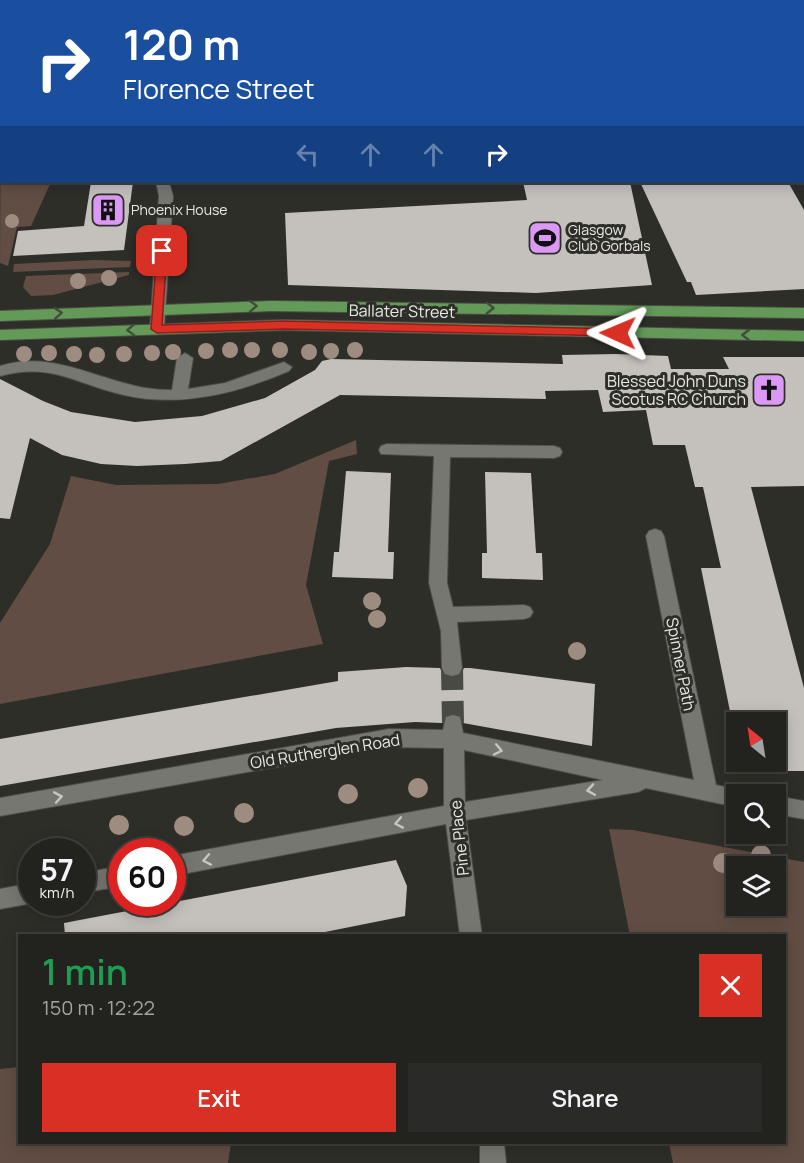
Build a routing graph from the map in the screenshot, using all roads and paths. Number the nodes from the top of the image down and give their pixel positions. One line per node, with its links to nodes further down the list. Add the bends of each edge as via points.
1 (163, 183): 2 (street, via 166,196)
2 (158, 309): 3 (main road, Ballater Street, one-way to 3, via 282,306); 4 (main road, Ballater Street, one-way to 2); 5 (street)
3 (804, 313)
4 (0, 316)
5 (157, 329): 6 (main road, Ballater Street, one-way to 6); 7 (main road, Ballater Street, one-way to 5, via 284,325)
6 (0, 335)
7 (804, 336)
8 (185, 358): 11 (street)
9 (284, 367): 11 (street, via 241,384)
10 (0, 371): 11 (street, via 19,366 48,366 121,389)
11 (179, 395)
12 (387, 450): 13 (street)
13 (442, 451): 14 (street); 17 (street, via 438,583)
14 (554, 452)
15 (655, 536): 21 (street, Spinner Path)
16 (524, 612): 17 (street)
17 (446, 615): 18 (street)
18 (452, 668)
19 (454, 732): 20 (street, Old Rutherglen Road, one-way to 20); 23 (street, Old Rutherglen Road, one-way to 19, via 389,738); 26 (street, Pine Place)
20 (649, 781): 21 (street, Old Rutherglen Road); 26 (street, Old Rutherglen Road, one-way to 26)
21 (707, 792): 22 (street, Old Rutherglen Road)
22 (726, 796)
23 (0, 807)
24 (786, 807): 25 (street)
25 (804, 810)
26 (455, 813): 27 (street, Old Rutherglen Road, one-way to 27); 30 (street, Pine Place)
27 (186, 863)
28 (18, 896): 29 (street)
29 (0, 899)
30 (471, 934)
31 (492, 1144): 32 (street)
32 (493, 1163)

